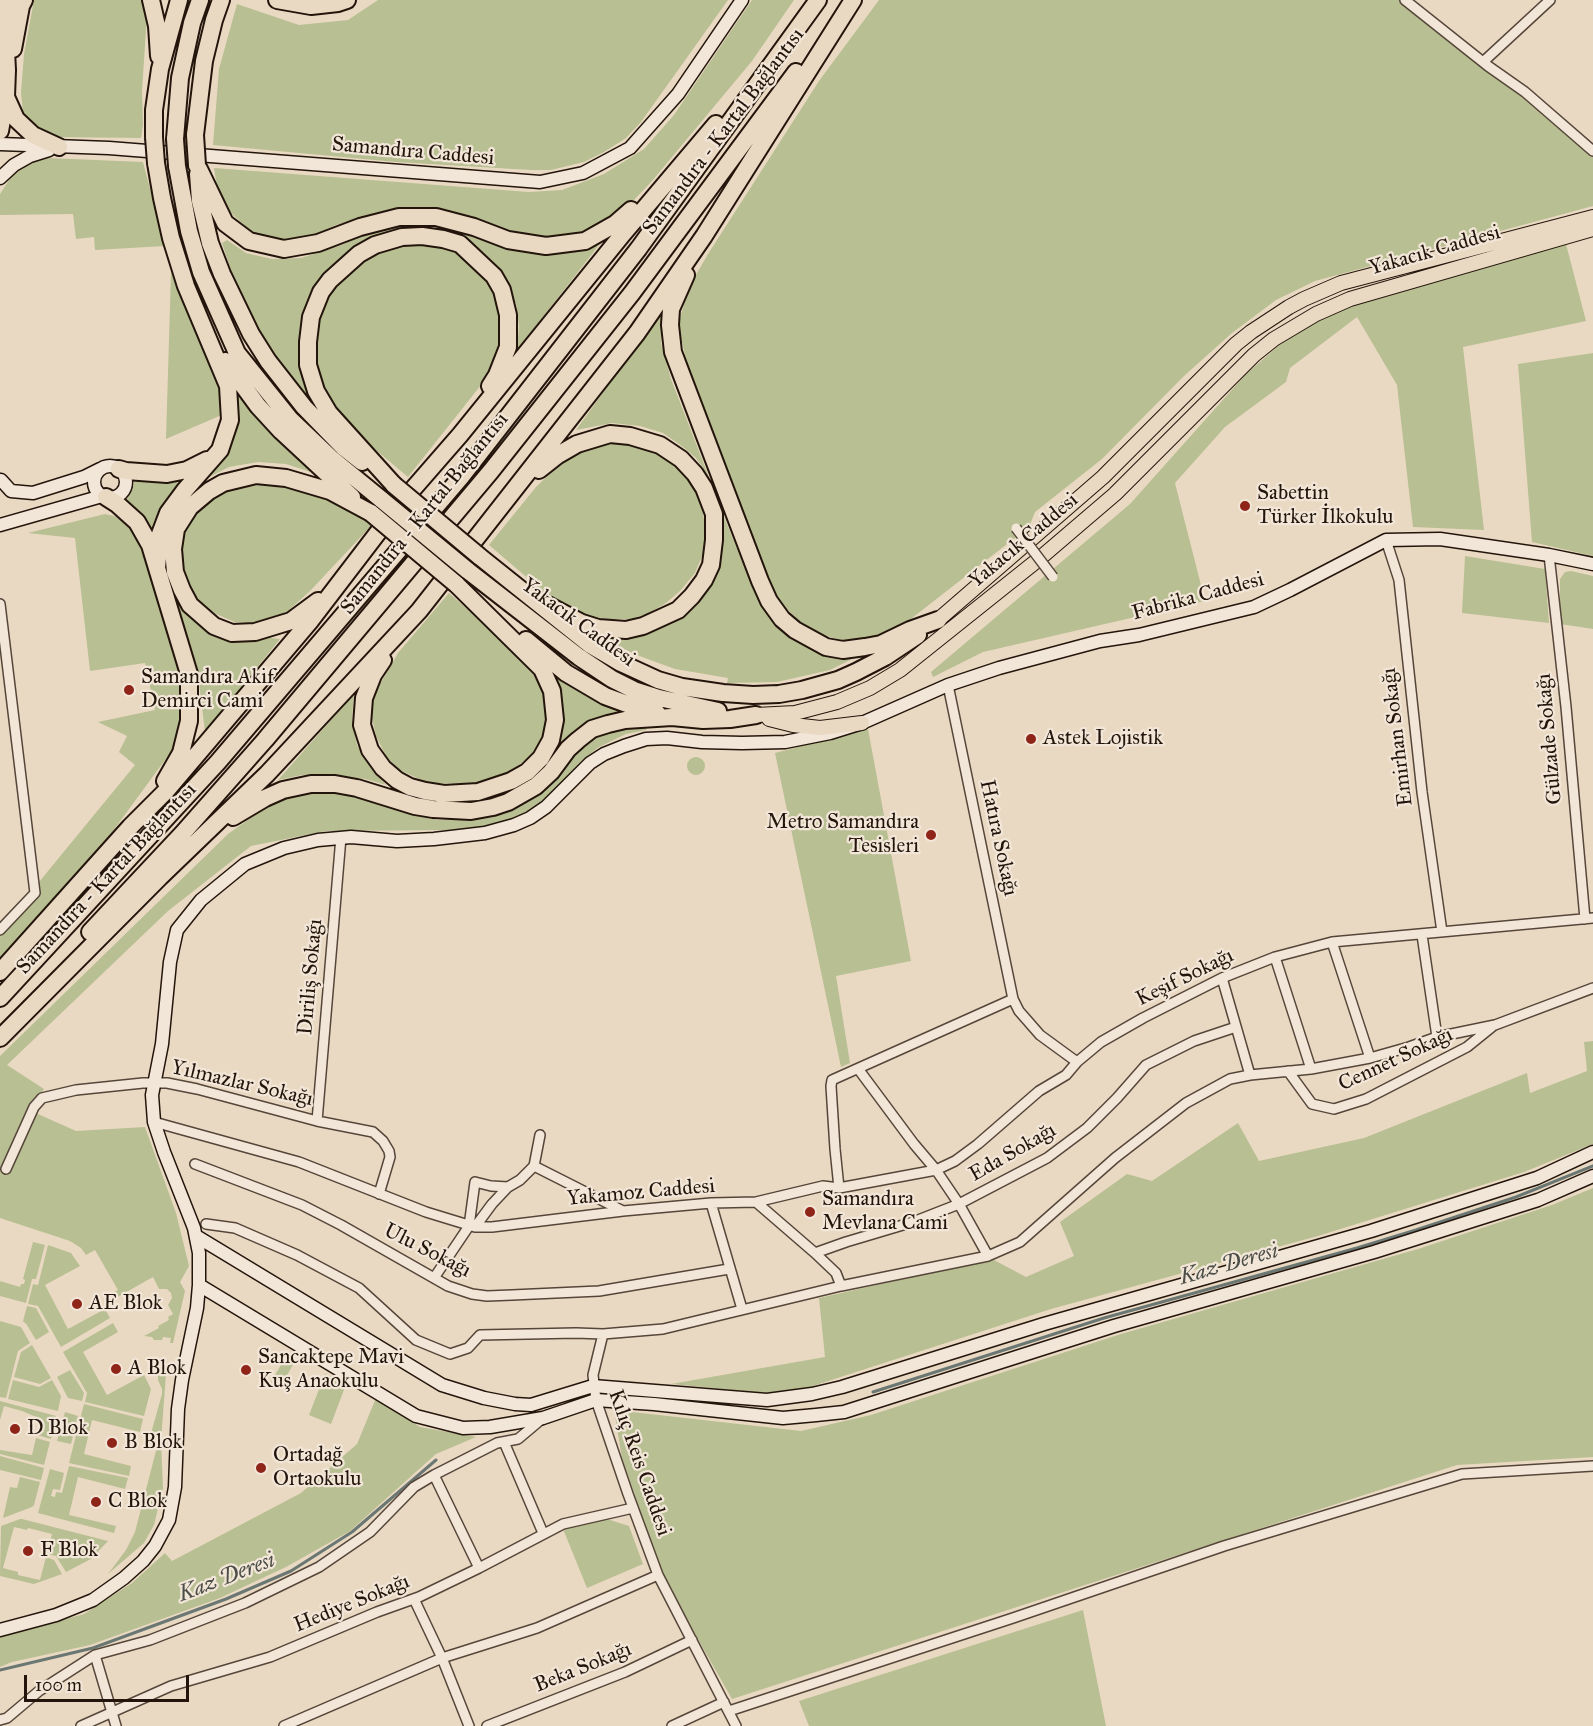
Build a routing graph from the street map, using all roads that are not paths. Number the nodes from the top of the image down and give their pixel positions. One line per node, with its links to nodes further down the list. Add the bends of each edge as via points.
1 (8, 0): 16 (highway, via 4,13)
2 (24, 0): 16 (highway)
3 (152, 0): 15 (highway)
4 (180, 0): 15 (highway)
5 (200, 0): 53 (highway, Yakacık Caddesi, bridge, via 180,78 177,166 201,272 237,353 290,419 332,459 579,657 634,690 710,710)
6 (221, 0): 23 (highway, bridge, via 204,61 195,135)
7 (276, 0): 8 (highway, via 311,6)
8 (347, 0)
9 (742, 0): 20 (main road, Samandıra Caddesi, via 678,94 630,148 583,173 540,182)
10 (818, 0): 22 (highway); 68 (highway, Samandıra - Kartal Bağlantısı, via 639,248 461,477 218,762)
11 (852, 0): 27 (highway); 71 (highway, Samandıra - Kartal Bağlantısı, via 632,293 484,480 235,774)
12 (1405, 0): 14 (street)
13 (1550, 0): 14 (street)
14 (1483, 62): 21 (street, via 1525,92)
15 (160, 69): 28 (highway, bridge, via 154,110 156,163 171,238)
16 (8, 70): 17 (highway)
17 (6, 97): 18 (highway); 20 (highway, via 16,119 33,135)
18 (0, 131)
19 (0, 144): 20 (main road, Samandıra Caddesi)
20 (59, 147): 24 (main road, via 30,156)
21 (1593, 151)
22 (687, 159): 23 (highway, via 615,224 585,241 546,246 508,240 436,217 399,217 318,243 284,249 249,241 225,224); 29 (highway)
23 (197, 165): 35 (highway, via 210,243 262,352 304,407 343,447)
24 (0, 178)
25 (1593, 217): 51 (main road, Yakacık Caddesi, via 1341,283 1289,307 1236,344 1103,477)
26 (1593, 229): 53 (main road, Yakacık Caddesi, via 1350,299 1316,314 1254,355 1115,494 900,670 837,702 795,713)
27 (704, 237): 37 (highway, via 637,333); 51 (highway, via 671,309 673,351 770,601 782,620 795,630 826,647 843,650 881,644)
28 (186, 286): 30 (highway, via 228,386 230,420); 38 (highway, via 228,366 258,406)
29 (459, 435): 35 (highway, via 497,375 508,347 508,315 502,290 494,276 460,244 422,236 375,245 359,254 321,292 310,317 308,365 316,391 329,413); 43 (highway)
30 (220, 450): 32 (highway, via 187,470 166,474); 45 (highway, via 168,513 160,534)
31 (0, 466): 34 (main road)
32 (119, 469): 33 (main road, via 109,466); 36 (main road, via 125,477 125,488 118,496)
33 (100, 470): 34 (main road, via 33,493 11,491); 36 (main road, via 94,483)
34 (1, 484)
35 (394, 485): 48 (highway, Yakacık Caddesi, bridge)
36 (104, 496): 39 (main road); 45 (highway, via 137,522)
37 (507, 498): 48 (highway, via 558,455 577,444 610,434 660,445 681,459 704,488 714,514 711,564 704,580 678,610 661,619 626,630 598,628); 50 (highway)
38 (371, 513): 43 (highway, via 330,492 286,478 256,475 223,483 190,507 176,529 173,549 175,572 190,605 214,626 232,633 255,632 291,621 323,596); 47 (highway, bridge)
39 (0, 525)
40 (1016, 528): 46 (street, bridge)
41 (1386, 540): 42 (main road, Fabrika Caddesi, via 1440,539); 52 (main road, Fabrika Caddesi, via 1254,607 1100,641); 61 (street, Emirhan Sokağı, via 1399,580)
42 (1549, 555): 44 (main road, Fabrika Caddesi); 59 (street, Gülzade Sokağı)
43 (357, 558): 56 (highway, via 304,629 166,791)
44 (1593, 564)
45 (157, 568): 56 (highway, via 189,674 189,721 181,753)
46 (1053, 577)
47 (456, 584): 50 (highway, via 542,669 552,691 555,720 551,740 527,772 478,792 444,794 397,780 370,750 362,725 364,698 373,675); 54 (highway, via 585,685 634,707)
48 (529, 595): 51 (highway, Yakacık Caddesi, via 580,637 621,663 682,687 743,694 778,694 838,680 885,657)
49 (0, 604): 60 (street, via 35,893)
50 (419, 611): 58 (highway, via 267,774)
51 (938, 620)
52 (948, 685): 55 (main road, Fabrika Caddesi); 69 (street, Hatıra Sokağı)
53 (756, 715): 54 (highway, via 703,720); 55 (main road, via 820,728)
54 (672, 717): 58 (highway, via 625,720 592,729 568,749 536,786 493,807 471,811 433,809 335,784 283,790 240,811)
55 (862, 723): 57 (main road, Fabrika Caddesi, via 785,742 646,739 590,763 546,807 514,825 434,839)
56 (130, 827): 65 (highway)
57 (341, 837): 81 (main road, Fabrika Caddesi, via 284,848 245,864 201,900 177,930); 82 (street, Diriliş Sokağı)
58 (160, 877): 74 (highway)
59 (1589, 918): 61 (street, Keşif Sokağı)
60 (0, 930)
61 (1442, 932): 62 (street, Keşif Sokağı)
62 (1422, 935): 63 (street, Keşif Sokağı); 73 (street)
63 (1332, 942): 64 (street, Keşif Sokağı); 75 (street)
64 (1275, 957): 66 (street, Keşif Sokağı); 77 (street)
65 (0, 972)
66 (1222, 978): 72 (street); 76 (street, Keşif Sokağı, via 1109,1037)
67 (1593, 988): 70 (street)
68 (0, 998)
69 (1013, 999): 76 (street, via 1040,1035); 78 (street)
70 (1494, 1025): 73 (street); 79 (street, Cennet Sokağı, via 1467,1047 1387,1089 1334,1108 1312,1104)
71 (0, 1026)
72 (1236, 1028): 80 (street); 96 (street, Eda Sokağı, via 1194,1041 1146,1065 1087,1128 1055,1152)
73 (1437, 1037): 75 (street)
74 (0, 1038)
75 (1370, 1058): 77 (street)
76 (1077, 1062): 89 (street, Keşif Sokağı, via 1066,1076 1039,1091 978,1144)
77 (1311, 1069): 79 (street)
78 (859, 1070): 89 (street); 92 (street, via 832,1080)
79 (1288, 1071): 80 (street)
80 (1250, 1075): 102 (street, via 1230,1079 1186,1103 1115,1158 1020,1242)
81 (154, 1082): 82 (street, Yılmazlar Sokağı, via 186,1086); 83 (main road, Fabrika Caddesi); 88 (street, Yılmazlar Sokağı, via 76,1090 42,1098 34,1107)
82 (317, 1121): 93 (street, Yılmazlar Sokağı, via 373,1132 383,1141 390,1157)
83 (154, 1122): 93 (street, Yakamoz Caddesi, via 299,1162); 100 (main road, Fabrika Caddesi)
84 (540, 1135): 87 (street)
85 (1593, 1152): 109 (main road, via 1538,1178 1455,1206 812,1394 767,1400)
86 (195, 1164): 104 (street, Ulu Sokağı, via 302,1205)
87 (534, 1166): 91 (street); 97 (street)
88 (6, 1169)
89 (936, 1170): 92 (street, Keşif Sokağı); 96 (street)
90 (1593, 1176): 110 (main road, via 1538,1200 1385,1249 1114,1326 844,1412 783,1418)
91 (508, 1187): 99 (street); 99 (street, via 475,1182)
92 (839, 1188): 94 (street, Yakamoz Caddesi, via 823,1186)
93 (379, 1194): 99 (street, Yakamoz Caddesi)
94 (756, 1202): 95 (street, Yakamoz Caddesi); 101 (street)
95 (711, 1203): 97 (street, Yakamoz Caddesi); 103 (street)
96 (958, 1204): 101 (street, Eda Sokağı); 102 (street)
97 (623, 1211): 99 (street, Yakamoz Caddesi)
98 (206, 1224): 108 (street, via 235,1228 349,1282 416,1340 450,1354 468,1348 480,1335)
99 (472, 1226): 104 (street)
100 (196, 1236): 105 (main road, Fabrika Caddesi); 109 (main road, via 442,1385 484,1398 531,1405)
101 (815, 1253): 106 (street, via 836,1273)
102 (988, 1256): 106 (street)
103 (729, 1269): 104 (street, Ulu Sokağı, via 590,1292 487,1296 448,1286); 107 (street)
104 (434, 1278)
105 (199, 1285): 111 (main road, via 416,1416 463,1428); 120 (main road, Fabrika Caddesi, via 178,1409 175,1487 165,1531 143,1561 93,1600)
106 (841, 1286): 107 (street)
107 (742, 1309): 108 (street, via 663,1329)
108 (603, 1335): 109 (street, Kılıç Reis Caddesi)
109 (593, 1386): 110 (street, Kılıç Reis Caddesi)
110 (596, 1400): 111 (main road); 115 (street, Kılıç Reis Caddesi)
111 (543, 1418): 112 (street, via 518,1439)
112 (504, 1442): 114 (street); 116 (street)
113 (1593, 1466): 124 (street, via 1462,1474)
114 (434, 1475): 117 (street); 122 (street, via 414,1487 370,1532 319,1567 182,1628)
115 (633, 1508): 116 (street, Hediye Sokağı, via 563,1524); 118 (street, Kılıç Reis Caddesi)
116 (543, 1533): 117 (street, Hediye Sokağı)
117 (478, 1568): 119 (street, Hediye Sokağı)
118 (658, 1575): 121 (street, Kılıç Reis Caddesi); 123 (street, via 537,1628)
119 (414, 1599): 123 (street); 125 (street, Hediye Sokağı, via 270,1657 171,1686)
120 (0, 1630)
121 (692, 1640): 124 (street, Kılıç Reis Caddesi); 131 (street, Beka Sokağı, via 625,1672)
122 (95, 1655): 125 (street); 126 (street)
123 (442, 1658): 129 (street); 130 (street)
124 (727, 1706): 132 (street); 133 (street, Kılıç Reis Caddesi)
125 (112, 1712): 127 (street, Hediye Sokağı); 128 (street)
126 (0, 1720)
127 (81, 1726)
128 (116, 1726)
129 (284, 1726)
130 (469, 1726)
131 (487, 1726)
132 (672, 1726)
133 (736, 1726)

